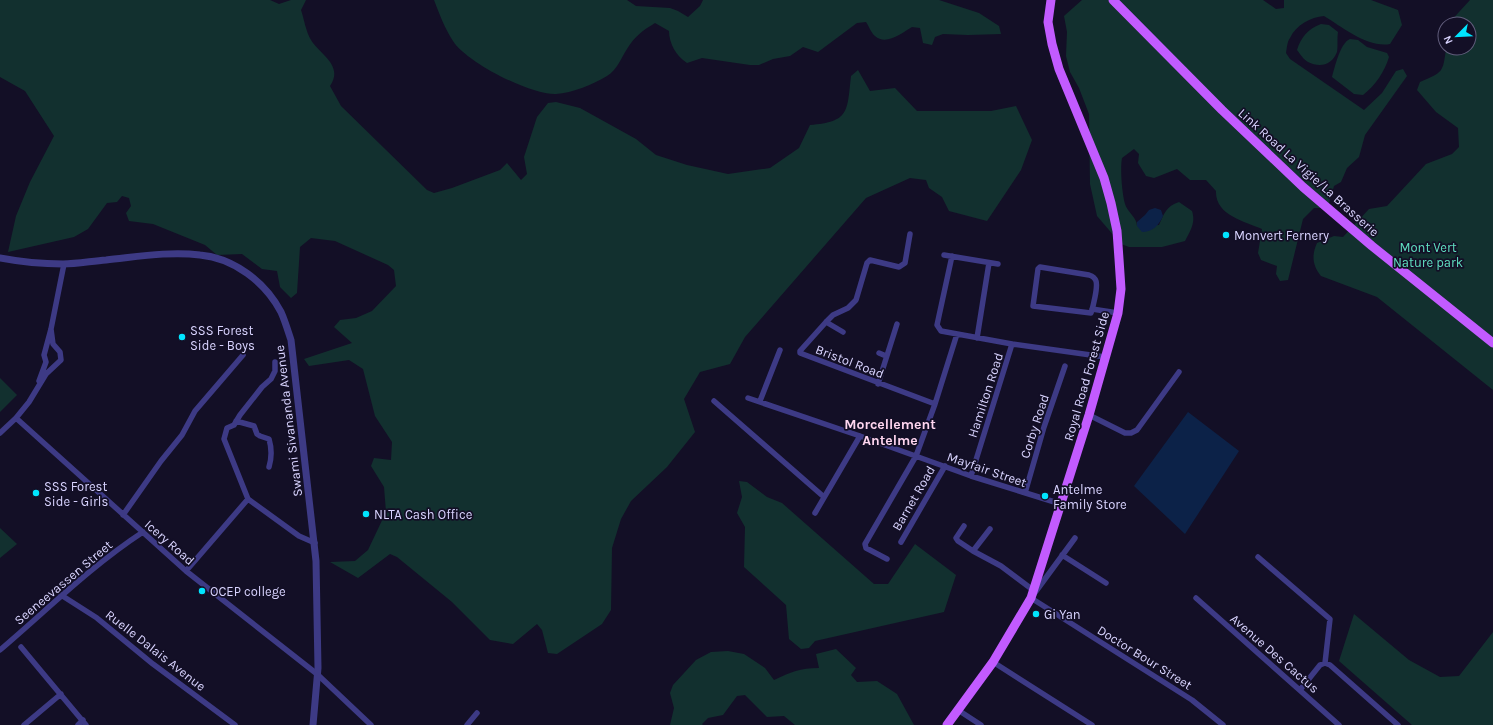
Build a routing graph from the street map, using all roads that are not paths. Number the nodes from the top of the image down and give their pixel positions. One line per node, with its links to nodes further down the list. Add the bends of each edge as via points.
1 (1051, 0): 4 (main road, Royal Road Forest Side)
2 (1058, 0): 4 (main road)
3 (1116, 2): 20 (main road, Link Road La Vigie/La Brasserie, via 1222,110 1304,187 1378,251)
4 (1050, 13): 13 (main road, Royal Road Forest Side, via 1048,22 1059,69 1112,203 1117,231 1121,289)
5 (910, 234): 14 (street, Bristol Road, via 905,263 899,267 870,260 856,300)
6 (944, 255): 7 (street)
7 (952, 256): 9 (street); 18 (street, via 937,325 941,331)
8 (0, 258): 10 (street, Swami Sivananda Avenue)
9 (989, 263): 11 (street); 19 (street)
10 (64, 264): 16 (street); 60 (street, Swami Sivananda Avenue, via 150,255 200,255 220,259 237,267 254,279 271,297 281,313 291,340)
11 (998, 264)
12 (1092, 309): 12 (street, via 1090,313 1033,306 1038,269 1042,267 1093,277 1096,286); 13 (street)
13 (1118, 313): 28 (main road, Royal Road Forest Side)
14 (826, 322): 17 (street); 34 (street, Bristol Road, via 800,353)
15 (897, 324): 27 (street)
16 (51, 329): 22 (street); 24 (street)
17 (843, 332)
18 (957, 334): 19 (street); 39 (street)
19 (977, 338): 21 (street)
20 (1493, 343)
21 (1012, 344): 28 (street); 48 (street, Hamilton Road)
22 (56, 349): 24 (street); 31 (street, via 60,352 61,358)
23 (780, 350): 38 (street)
24 (46, 351): 29 (street)
25 (879, 353): 27 (street)
26 (243, 355): 54 (street, via 195,411 182,435)
27 (886, 356): 34 (street)
28 (1105, 357): 40 (main road, Royal Road Forest Side)
29 (46, 362): 31 (street); 35 (street)
30 (275, 362): 42 (street, via 275,371 271,379)
31 (55, 365): 35 (street)
32 (1065, 366): 49 (street, Corby Road)
33 (1179, 372): 40 (street, via 1137,430 1131,433 1125,433)
34 (878, 384): 39 (street, Bristol Road)
35 (37, 387): 41 (street)
36 (748, 398): 38 (street, Mayfair Street)
37 (714, 401): 50 (street)
38 (760, 401): 44 (street, Mayfair Street)
39 (935, 404): 45 (street)
40 (1089, 415): 52 (main road, Royal Road Forest Side)
41 (16, 418): 43 (street); 54 (street, Icery Road)
42 (236, 421): 47 (street, via 254,426 257,434 268,439 272,452); 51 (street, via 227,428 224,439)
43 (0, 433)
44 (860, 436): 45 (street, Mayfair Street); 50 (street)
45 (916, 456): 46 (street, Mayfair Street); 64 (street, via 865,544 866,548)
46 (945, 466): 48 (street, Mayfair Street); 59 (street, Barnet Road)
47 (269, 467)
48 (971, 476): 49 (street, Mayfair Street)
49 (1025, 493): 52 (street, Mayfair Street)
50 (824, 497): 53 (street)
51 (248, 499): 60 (street, via 299,536); 65 (street)
52 (1061, 504): 67 (main road, Royal Road Forest Side)
53 (815, 513)
54 (123, 515): 57 (street, Icery Road)
55 (964, 526): 61 (street, Doctor Bour Street, via 956,540)
56 (990, 528): 61 (street)
57 (143, 532): 65 (street, Icery Road); 68 (street, Seeneevassen Street)
58 (1075, 538): 62 (street)
59 (901, 542)
60 (315, 543): 74 (street, Swami Sivananda Avenue)
61 (973, 551): 67 (street, Doctor Bour Street, via 1001,566)
62 (1062, 555): 66 (street); 67 (street)
63 (1258, 557): 73 (street, via 1330,619)
64 (887, 559)
65 (186, 571): 74 (street, Icery Road)
66 (1106, 583)
67 (1032, 594): 72 (main road, Royal Road Forest Side); 90 (street, Doctor Bour Street, via 1192,700)
68 (61, 595): 71 (street, Seeneevassen Street); 82 (street, Ruelle Dalais Avenue, via 97,618 153,664)
69 (1196, 598): 76 (street, Avenue Des Cactus)
70 (21, 647): 77 (street)
71 (0, 650)
72 (993, 662): 78 (main road, Royal Road Forest Side); 89 (street)
73 (1325, 663): 76 (street, via 1320,665); 92 (street)
74 (317, 674): 75 (street, Swami Sivananda Avenue); 85 (street, Icery Road)
75 (316, 688): 83 (street); 84 (street)
76 (1300, 690): 91 (street, Avenue Des Cactus)
77 (61, 694): 80 (street); 81 (street)
78 (958, 710): 87 (main road, Royal Road Forest Side); 88 (street)
79 (477, 713): 86 (street)
80 (82, 723)
81 (24, 725)
82 (235, 725)
83 (313, 725)
84 (317, 725)
85 (371, 725)
86 (467, 725)
87 (947, 725)
88 (981, 725)
89 (1092, 725)
90 (1223, 725)
91 (1339, 725)
92 (1398, 725)

